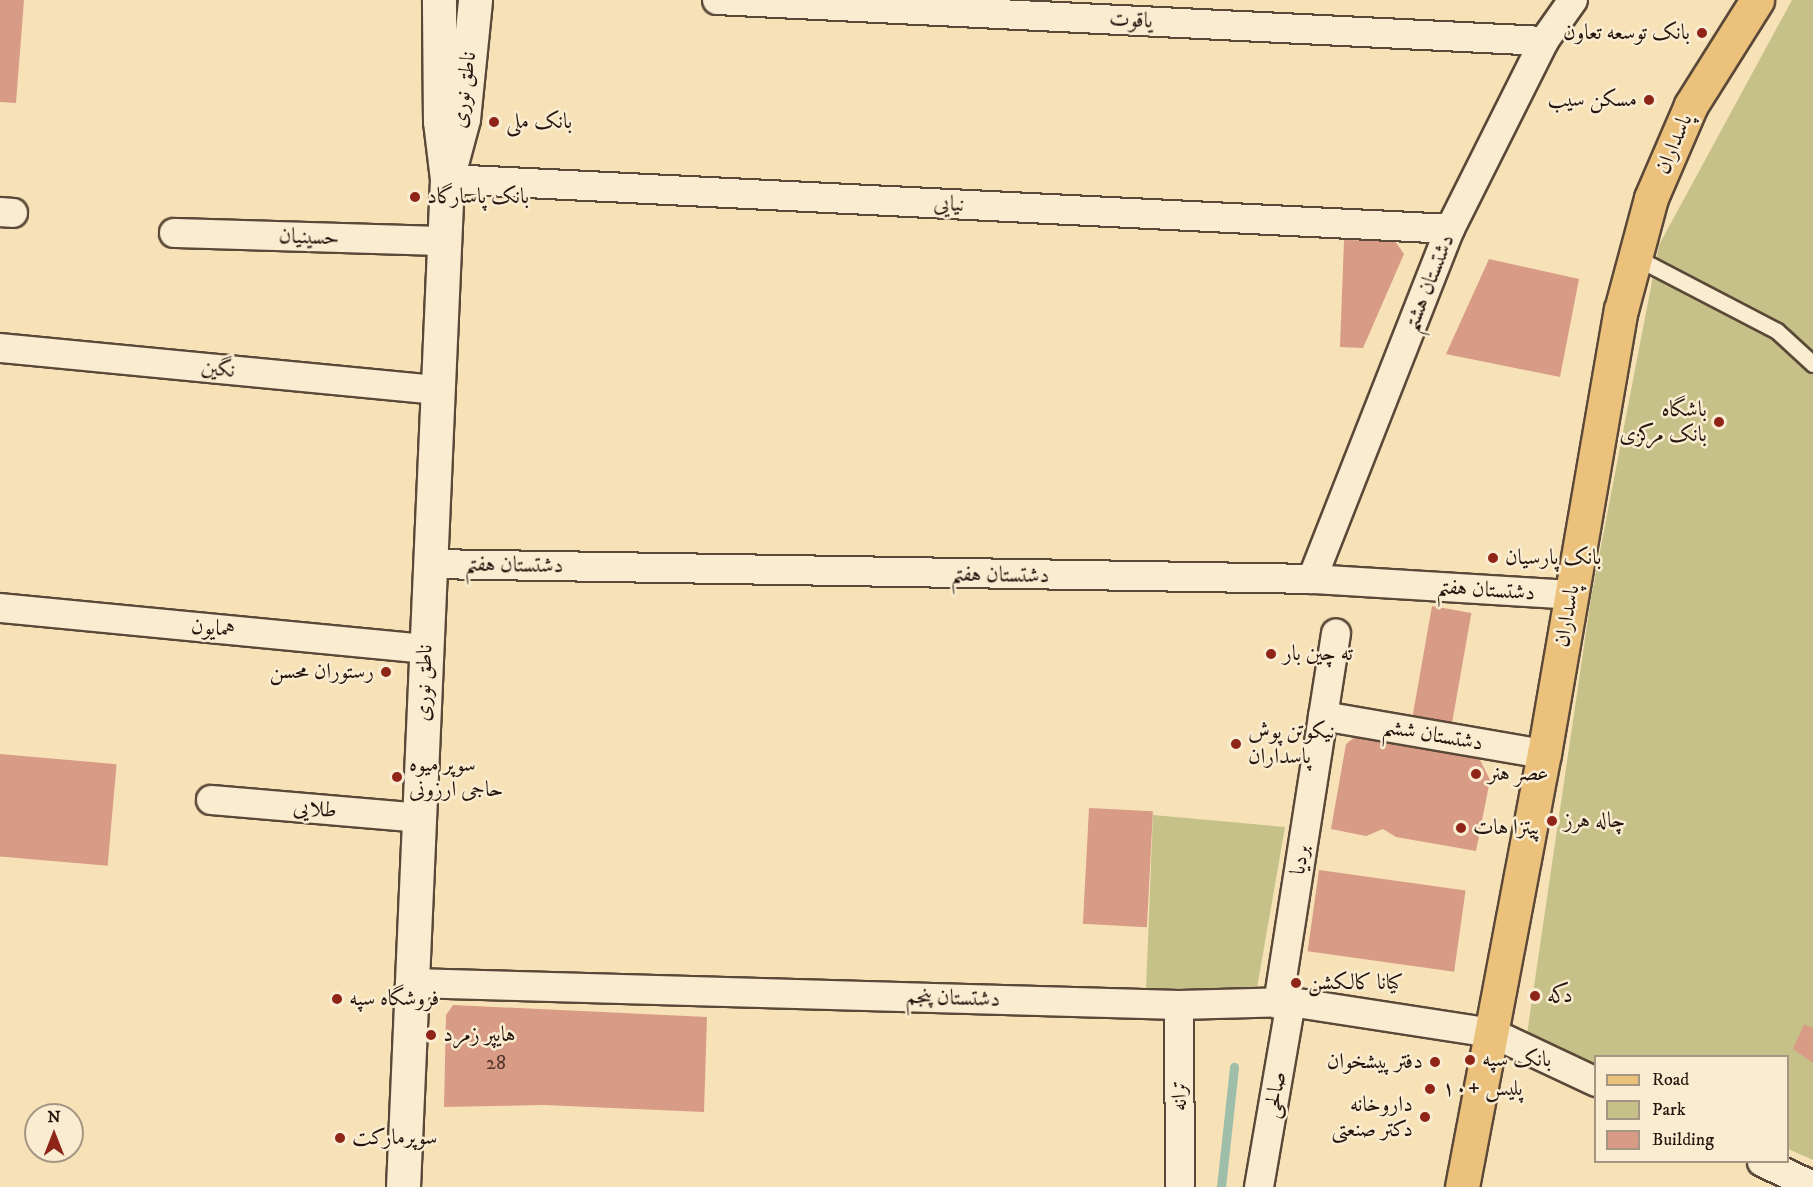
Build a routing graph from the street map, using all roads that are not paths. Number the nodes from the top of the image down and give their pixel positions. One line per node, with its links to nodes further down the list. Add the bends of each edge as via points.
1 (439, 0): 9 (street, ناطق نوری, via 440,121)
2 (475, 0): 9 (street, ناطق نوری, via 463,119)
3 (717, 0): 6 (street, یاقوت)
4 (1573, 0): 8 (street, دشتستان هشتم)
5 (1757, 0): 13 (main road, پاسداران, via 1691,105 1651,198)
6 (969, 6): 7 (street, یاقوت)
7 (1242, 13): 8 (street, یاقوت)
8 (1545, 41): 10 (street, دشتستان هشتم)
9 (447, 179): 10 (street, نیایی); 12 (street, ناطق نوری)
10 (1450, 229): 18 (street, دشتستان هشتم)
11 (174, 233): 12 (street, حسینیان)
12 (443, 241): 16 (street, ناطق نوری)
13 (1635, 257): 15 (lane, via 1777,331); 19 (main road, پاسداران, via 1621,310)
14 (0, 348): 16 (street, نگین)
15 (1813, 364)
16 (437, 390): 17 (street, ناطق نوری)
17 (429, 564): 18 (street, دشتستان هفتم); 22 (street, ناطق نوری)
18 (1312, 579): 19 (street, دشتستان هفتم)
19 (1570, 595): 24 (main road, پاسداران)
20 (0, 608): 22 (street, همایون)
21 (1336, 634): 23 (street, بردیا)
22 (426, 649): 26 (street, ناطق نوری)
23 (1323, 716): 24 (street, دشتستان ششم); 28 (street, بردیا)
24 (1544, 754): 30 (main road, پاسداران)
25 (211, 800): 26 (street, طلایی)
26 (419, 818): 27 (street, ناطق نوری)
27 (411, 983): 29 (street, دشتستان پنجم); 34 (street, ناطق نوری)
28 (1284, 1003): 29 (street, دشتستان پنجم); 30 (street, دشتستان پنجم); 36 (street, صالحی)
29 (1179, 1005): 35 (street, ترانه)
30 (1492, 1033): 31 (street, دشتستان پنجم); 37 (main road, پاسداران)
31 (1594, 1081)
32 (1766, 1163): 33 (street)
33 (1813, 1186)
34 (403, 1187)
35 (1180, 1187)
36 (1259, 1187)
37 (1462, 1187)

